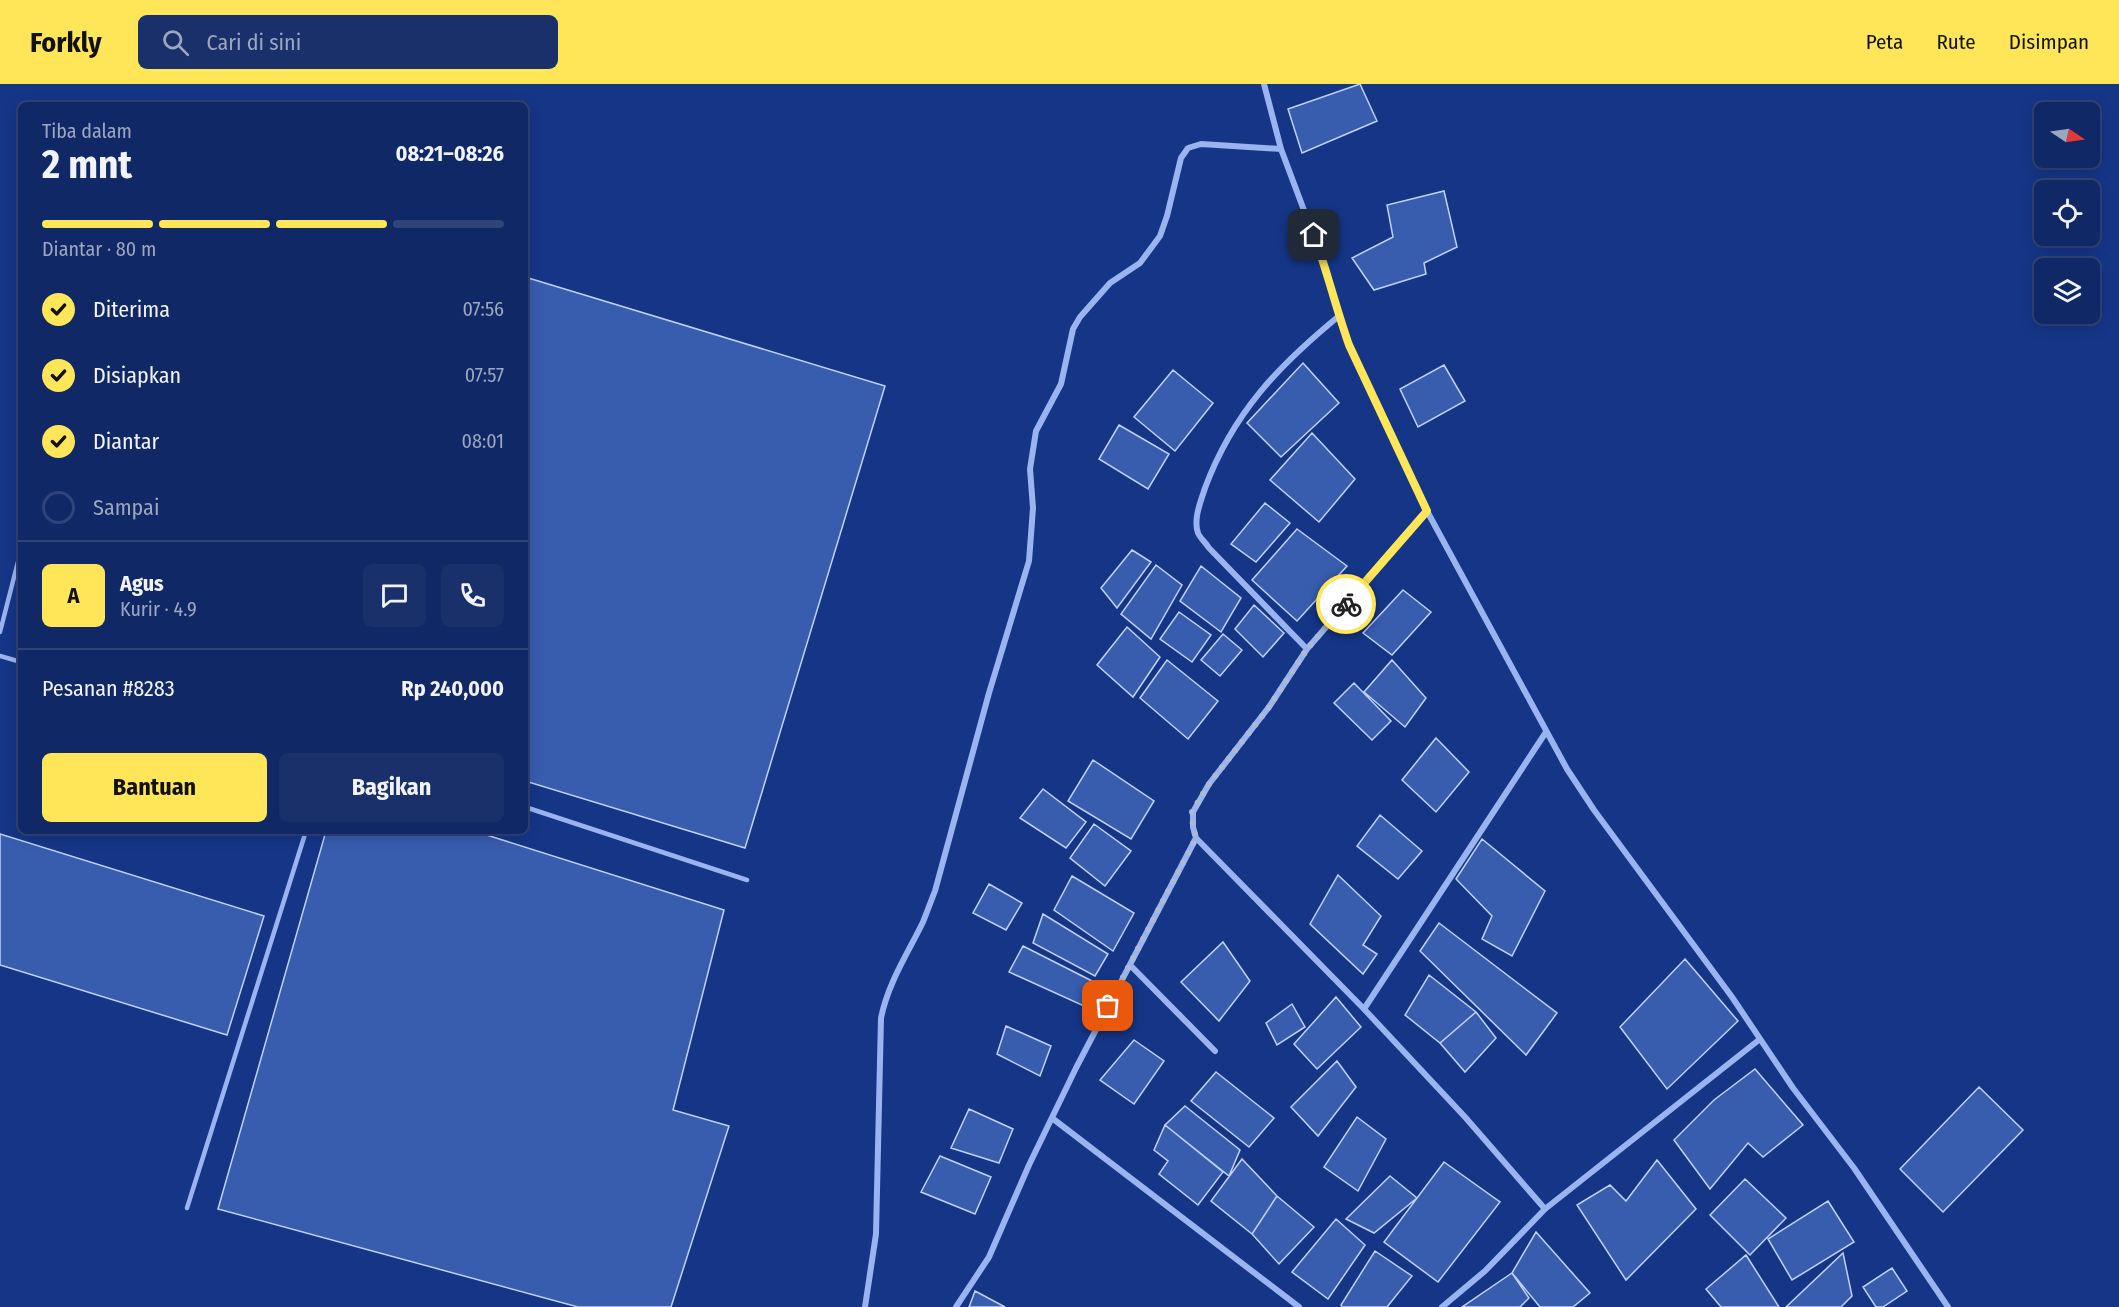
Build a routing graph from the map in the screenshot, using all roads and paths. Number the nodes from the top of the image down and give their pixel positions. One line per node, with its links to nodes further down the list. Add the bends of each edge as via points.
1 (1264, 84): 2 (street)
2 (1281, 149): 3 (street, via 1326,269); 22 (street, via 1201,144 1188,148 1181,158 1160,236 1140,263 1110,283 1080,317 1061,384 1036,431 1030,469 1034,508 1029,561 935,891 881,1018 876,1234)
3 (1339, 316): 4 (street); 7 (street, via 1306,343 1240,416 1212,470 1196,517 1198,532 1209,548)
4 (1427, 511): 7 (street); 10 (street)
5 (18, 562): 6 (lane)
6 (0, 632)
7 (1307, 649): 13 (street, via 1192,812)
8 (0, 656): 9 (lane)
9 (18, 661)
10 (1546, 732): 16 (street); 17 (street, via 1594,810)
11 (528, 808): 14 (lane)
12 (305, 834): 20 (lane)
13 (1196, 838): 15 (street); 16 (street)
14 (747, 880)
15 (1130, 965): 18 (street); 19 (street)
16 (1364, 1009): 21 (street)
17 (1760, 1039): 21 (street); 26 (street)
18 (1215, 1051)
19 (1052, 1118): 23 (street, via 989,1257); 24 (street)
20 (187, 1208)
21 (1545, 1209): 25 (street, via 1485,1271)
22 (866, 1307)
23 (956, 1307)
24 (1299, 1307)
25 (1442, 1307)
26 (1948, 1307)

